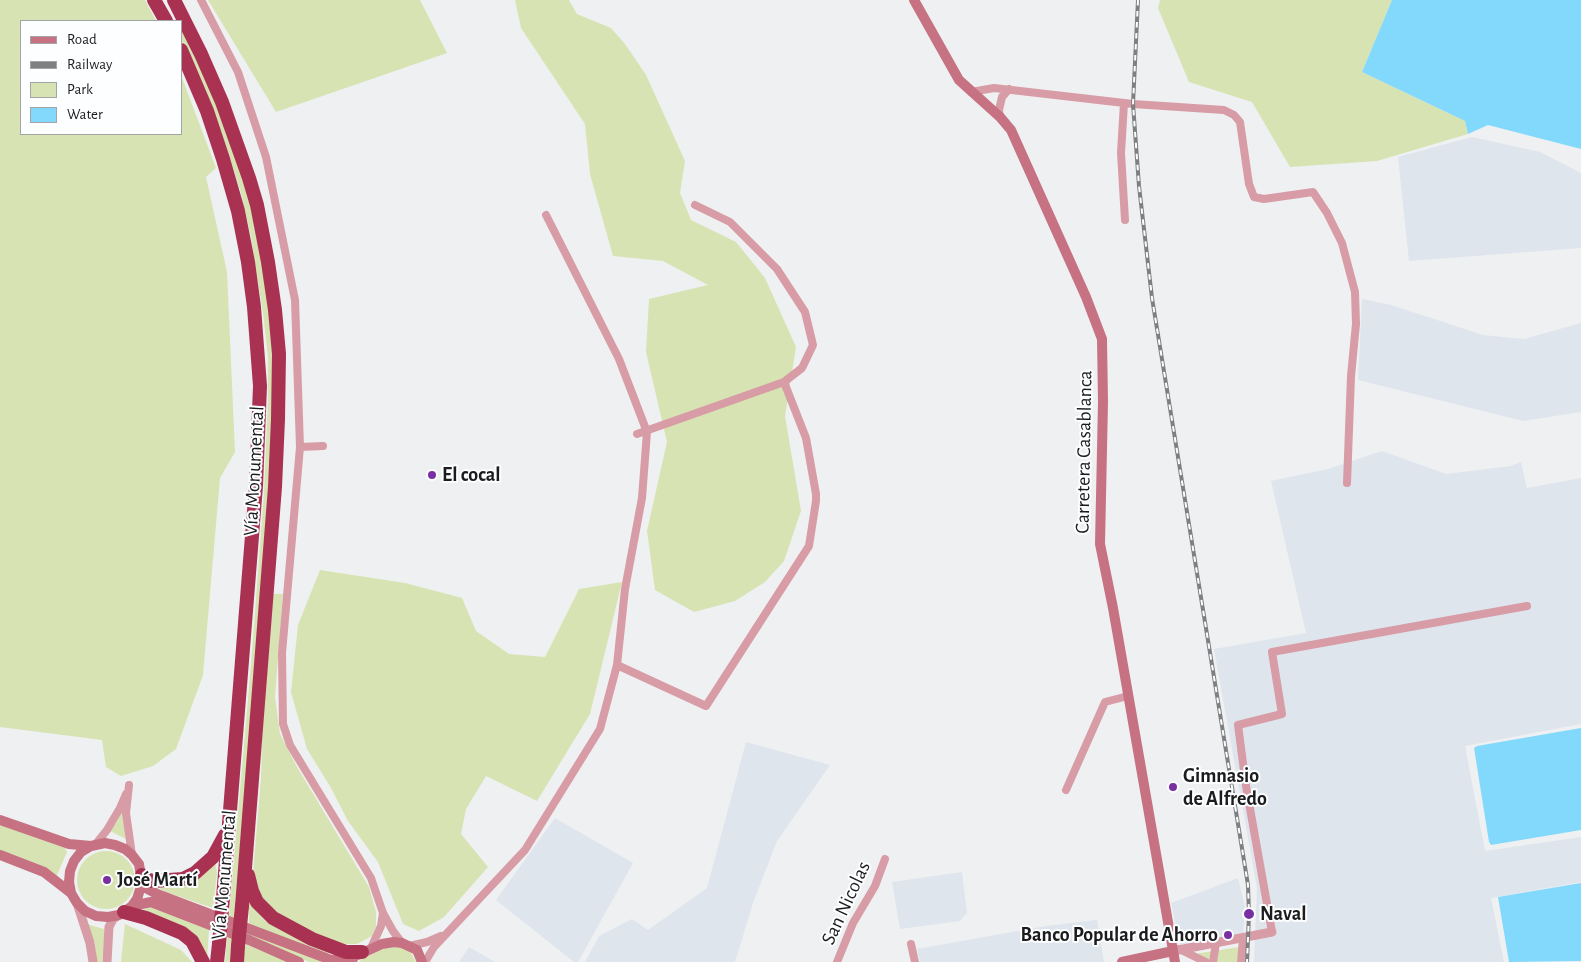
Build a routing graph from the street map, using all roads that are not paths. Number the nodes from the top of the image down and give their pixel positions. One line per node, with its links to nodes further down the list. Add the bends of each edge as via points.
1 (154, 0): 5 (highway)
2 (174, 0): 30 (highway, Vía Monumental, via 222,102 250,178 268,262 279,354 275,486)
3 (201, 0): 18 (street, via 238,72 266,157 295,300)
4 (914, 0): 8 (main road, Carretera Casablanca, via 951,67)
5 (165, 20)
6 (182, 52): 25 (highway, Vía Monumental, via 207,111 238,211 248,262 258,351 260,386 256,486)
7 (1009, 89): 8 (street); 9 (street); 10 (street, via 1002,97)
8 (971, 92): 10 (main road, Carretera Casablanca)
9 (1124, 103): 13 (street, via 1121,153); 19 (street, via 1224,110 1234,115 1240,122 1249,184 1254,196 1264,199 1314,192 1327,212 1342,243 1355,292)
10 (1000, 117): 22 (main road, Carretera Casablanca, via 1011,130 1102,339 1100,544)
11 (695, 205): 14 (street, via 730,222 777,268 805,312 813,345 802,368)
12 (546, 216): 15 (street, via 619,359)
13 (1125, 220)
14 (784, 382): 15 (street); 21 (street, via 806,438 816,494 809,546 706,706)
15 (647, 432): 16 (street); 21 (street, via 642,498 625,588)
16 (638, 434)
17 (323, 446): 18 (street)
18 (300, 447): 35 (street, via 282,652 283,724 290,745 371,878)
19 (1347, 483)
20 (1526, 606): 37 (street, via 1272,652 1282,714 1238,725)
21 (617, 665): 36 (street, via 600,730 525,850)
22 (1128, 696): 23 (street, via 1105,702); 42 (main road, Carretera Casablanca)
23 (1066, 790)
24 (0, 820): 26 (main road, via 69,844)
25 (230, 825): 31 (highway, via 214,857 195,873 183,878); 47 (highway, Vía Monumental, bridge)
26 (93, 846): 28 (main road, via 115,845); 28 (street, via 120,808 129,785 126,813); 32 (main road, via 81,852 74,861 70,871)
27 (0, 855): 32 (main road, via 44,872)
28 (132, 855): 31 (main road, via 139,864)
29 (885, 859): 51 (street, San Nicolas)
30 (245, 864): 43 (highway, via 257,902 273,918 319,942); 48 (highway, Vía Monumental, bridge)
31 (142, 879): 34 (main road, via 141,891); 43 (main road, via 146,888 157,894 331,960)
32 (71, 893): 33 (main road)
33 (77, 903): 34 (main road, via 96,916 108,917); 44 (street)
34 (125, 911): 45 (street, via 113,919 109,927); 46 (highway, via 182,933 192,941); 49 (main road, via 151,902)
35 (383, 913): 40 (street, via 393,931); 43 (street, via 380,926)
36 (450, 932): 40 (street, via 427,942); 50 (street)
37 (1272, 932): 38 (street)
38 (1243, 939): 39 (street); 57 (street)
39 (1216, 943): 42 (street); 56 (street)
40 (406, 944): 43 (main road, via 387,943); 50 (main road, via 417,950)
41 (911, 944): 52 (street)
42 (1176, 950): 53 (main road); 54 (main road, Carretera Casablanca); 55 (street)
43 (359, 955)
44 (94, 962)
45 (107, 962)
46 (203, 962)
47 (217, 962)
48 (237, 962)
49 (299, 962)
50 (423, 962)
51 (837, 962)
52 (915, 962)
53 (1122, 962)
54 (1175, 962)
55 (1206, 962)
56 (1213, 962)
57 (1241, 962)

